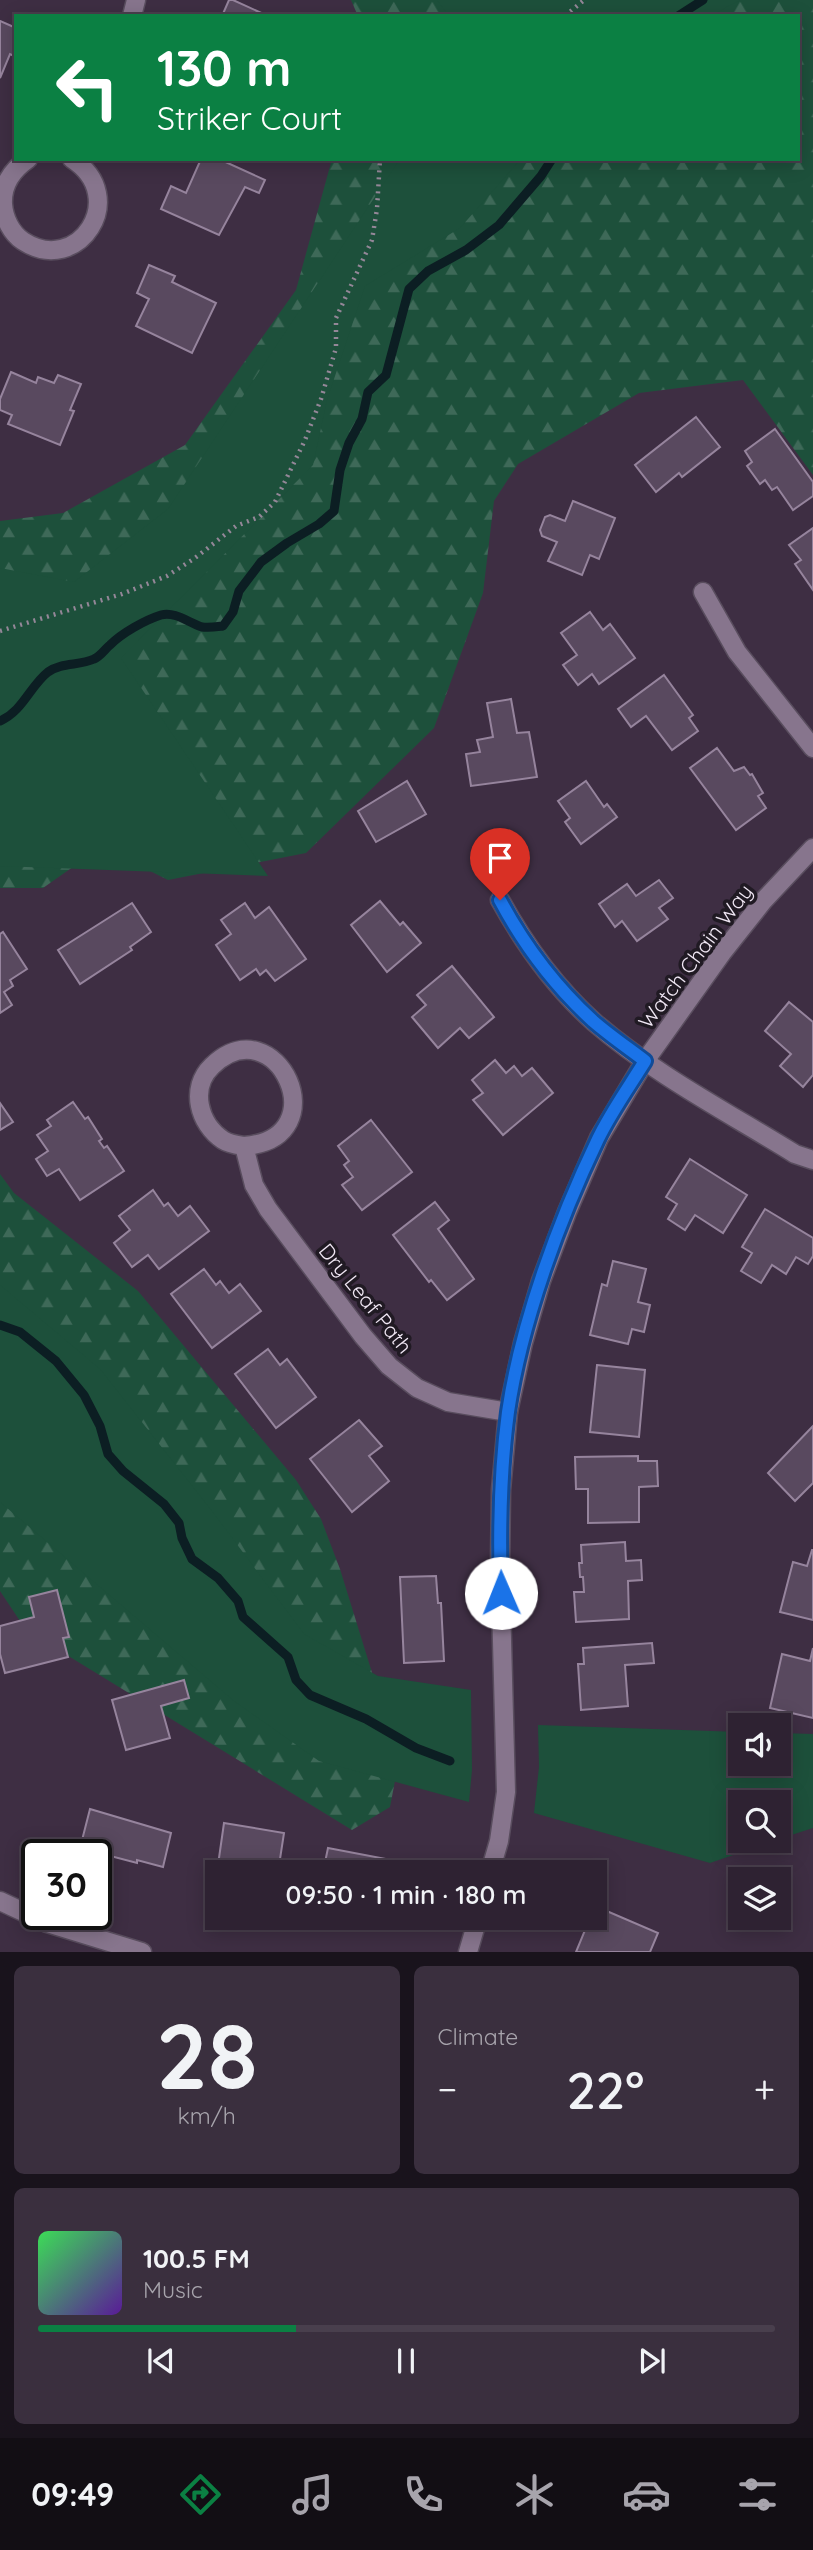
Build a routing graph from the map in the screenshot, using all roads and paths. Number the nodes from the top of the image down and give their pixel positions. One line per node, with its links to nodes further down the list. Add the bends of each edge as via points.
1 (584, 0): 2 (path)
2 (567, 14)
3 (25, 161): 4 (street, via 7,180 4,212 20,239 35,248 52,250 84,237 98,209 94,182)
4 (75, 161)
5 (380, 161): 7 (path, via 372,240 336,318 336,348 321,399 275,502 167,576)
6 (703, 592): 8 (street, via 737,652)
7 (0, 631)
8 (813, 748)
9 (813, 848): 11 (street, Watch Chain Way, via 722,953)
10 (500, 900): 11 (street, via 529,948 564,992)
11 (645, 1061): 13 (street); 14 (street, Watch Chain Way, via 599,1138 567,1213 530,1318)
12 (244, 1146): 12 (street, via 270,1140 284,1128 294,1098 285,1070 252,1051 224,1056 210,1067 198,1099 209,1129 226,1142); 14 (street, Dry Leaf Path, via 254,1185 268,1209 389,1366 417,1388 448,1402)
13 (813, 1160)
14 (508, 1412): 15 (street, Watch Chain Way, via 500,1566 506,1792)
15 (493, 1860)
16 (0, 1901): 18 (street, via 47,1923)
17 (474, 1930): 19 (street)
18 (142, 1951)
19 (468, 1951)

